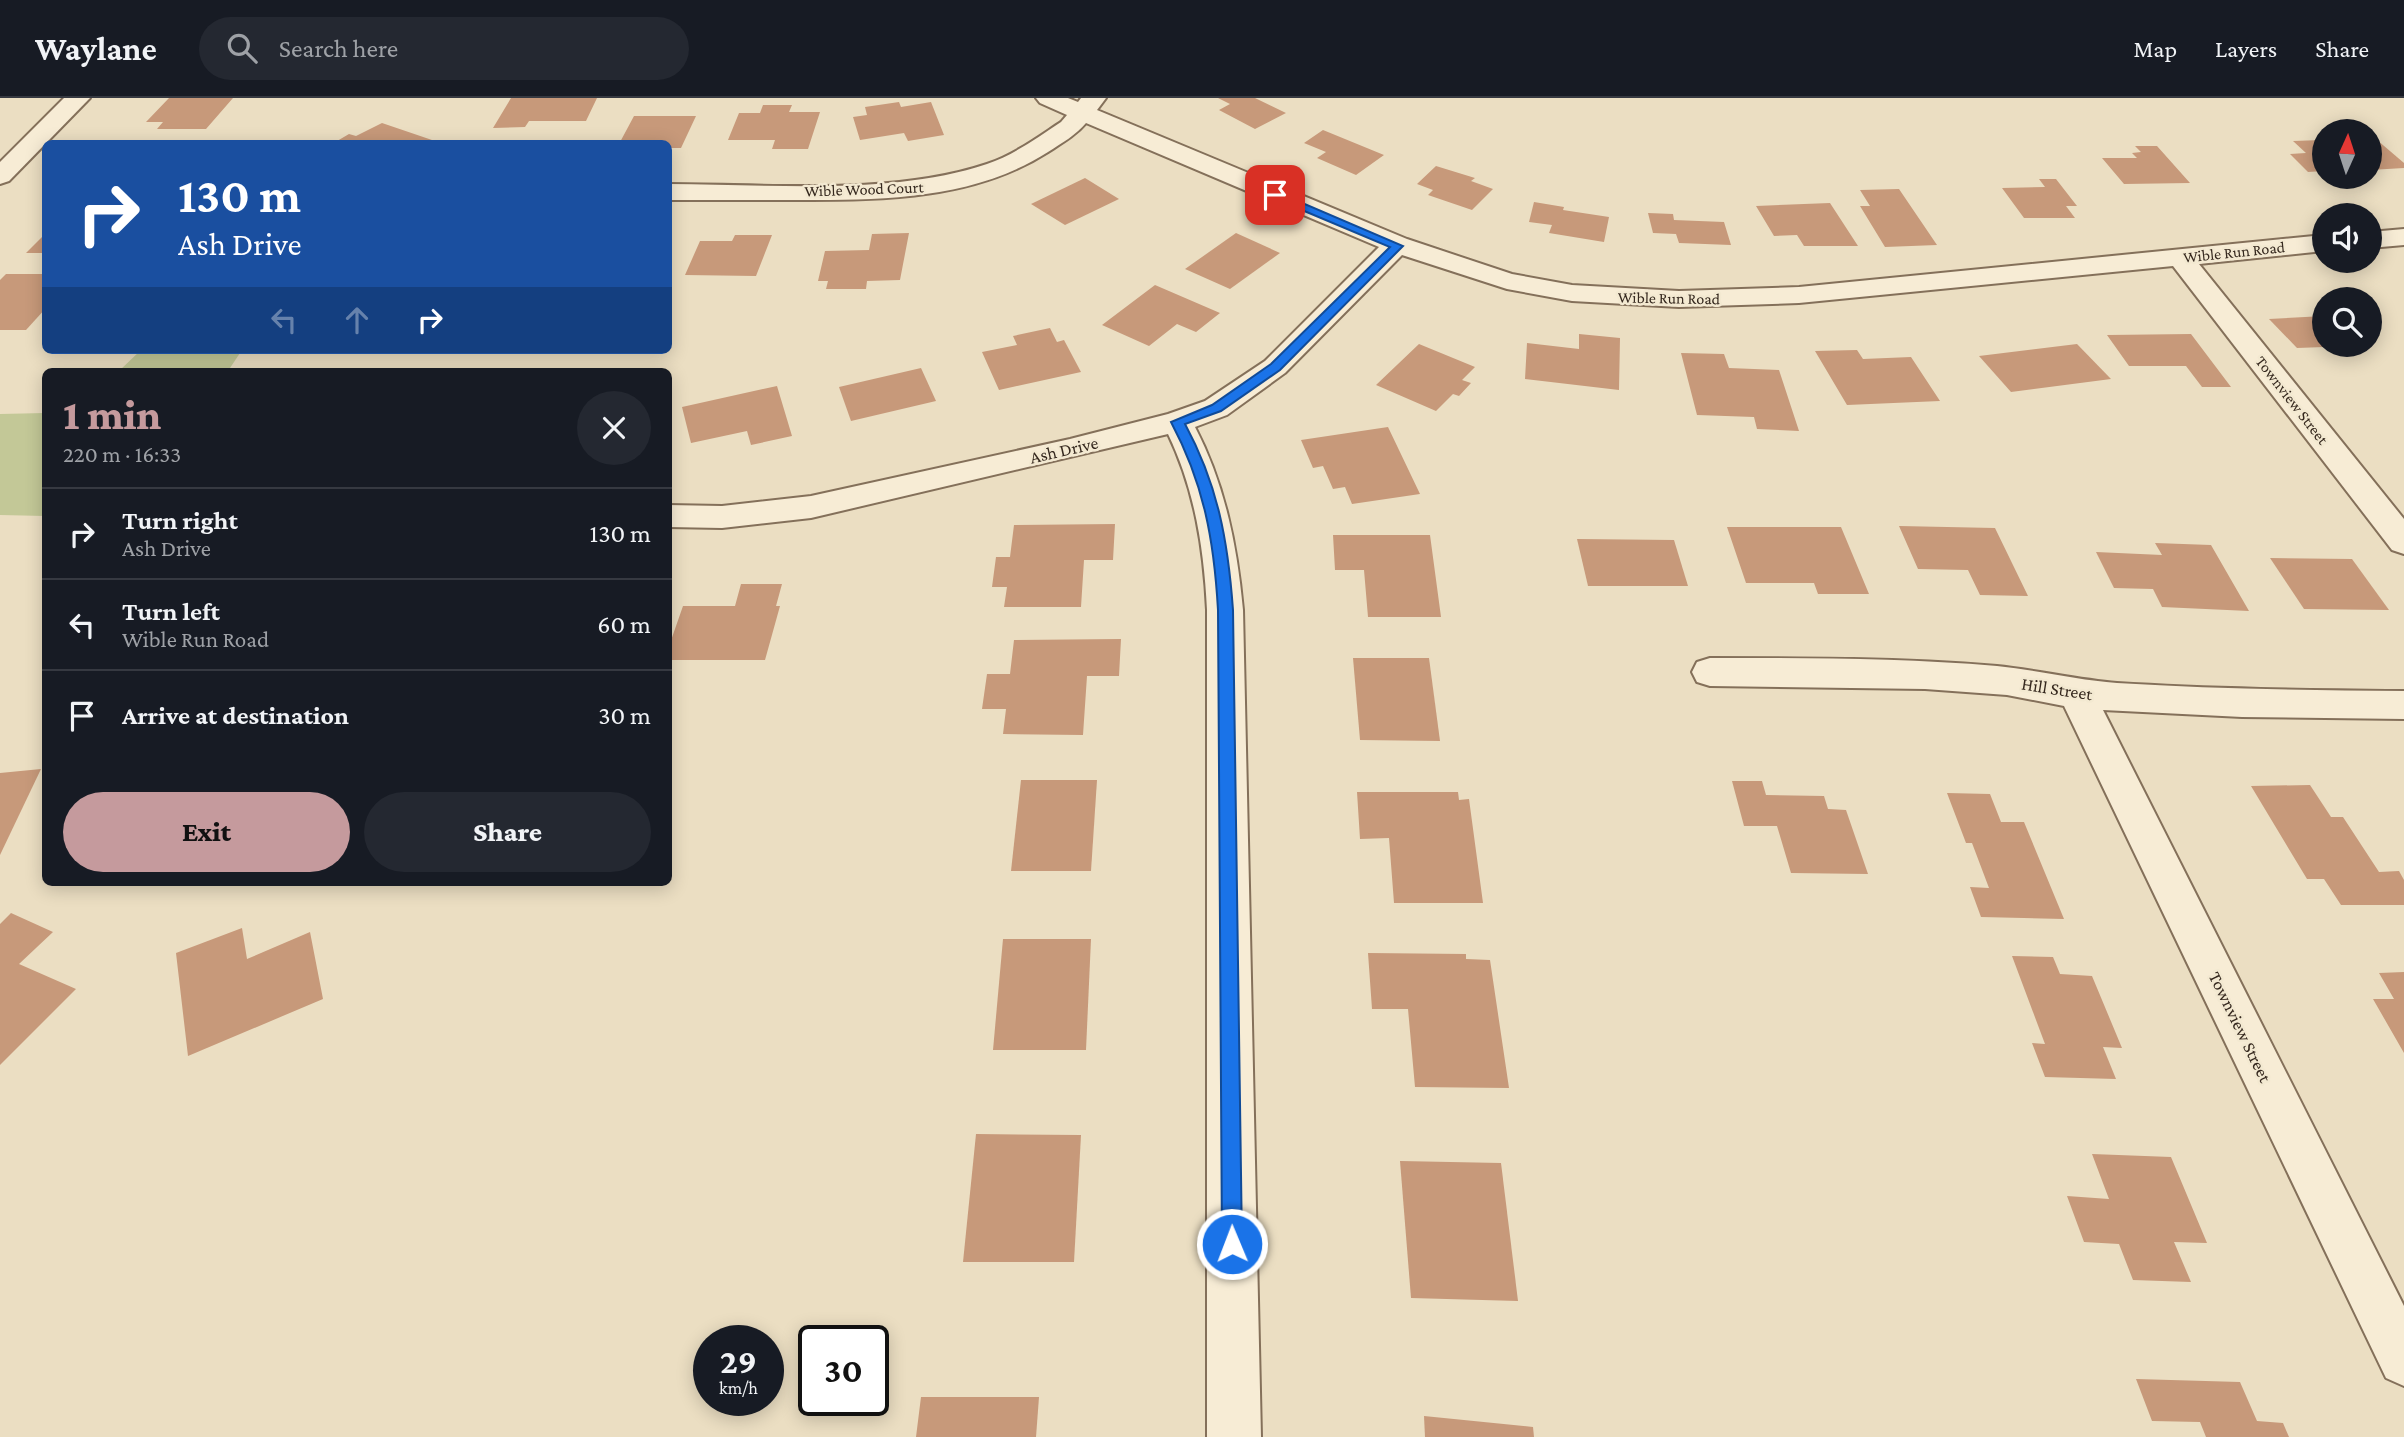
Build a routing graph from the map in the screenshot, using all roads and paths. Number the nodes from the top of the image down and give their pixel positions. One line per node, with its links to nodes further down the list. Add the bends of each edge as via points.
1 (78, 98): 4 (street)
2 (1048, 98): 3 (street, Wible Run Road)
3 (1088, 105): 5 (street, Wible Wood Court, via 1070,127 1020,159 941,185 881,192); 9 (street, Wible Run Road)
4 (0, 176)
5 (672, 192)
6 (2404, 237): 7 (street)
7 (2382, 239)
8 (2312, 244): 10 (street, Wible Run Road)
9 (1397, 246): 10 (street, Wible Run Road, via 1507,281 1572,293 1679,299 1799,295); 11 (street, Ash Drive, via 1275,367 1216,408)
10 (2180, 257): 13 (street, Townview Street)
11 (1177, 422): 12 (street, Ash Drive, via 811,507 748,515); 18 (street, via 1210,499 1222,554)
12 (672, 516)
13 (2404, 542)
14 (1710, 672): 15 (street, Hill Street, via 1939,676 2000,680)
15 (2077, 694): 16 (street, Hill Street); 17 (street, Townview Street)
16 (2404, 705)
17 (2404, 1360)
18 (1234, 1437)

